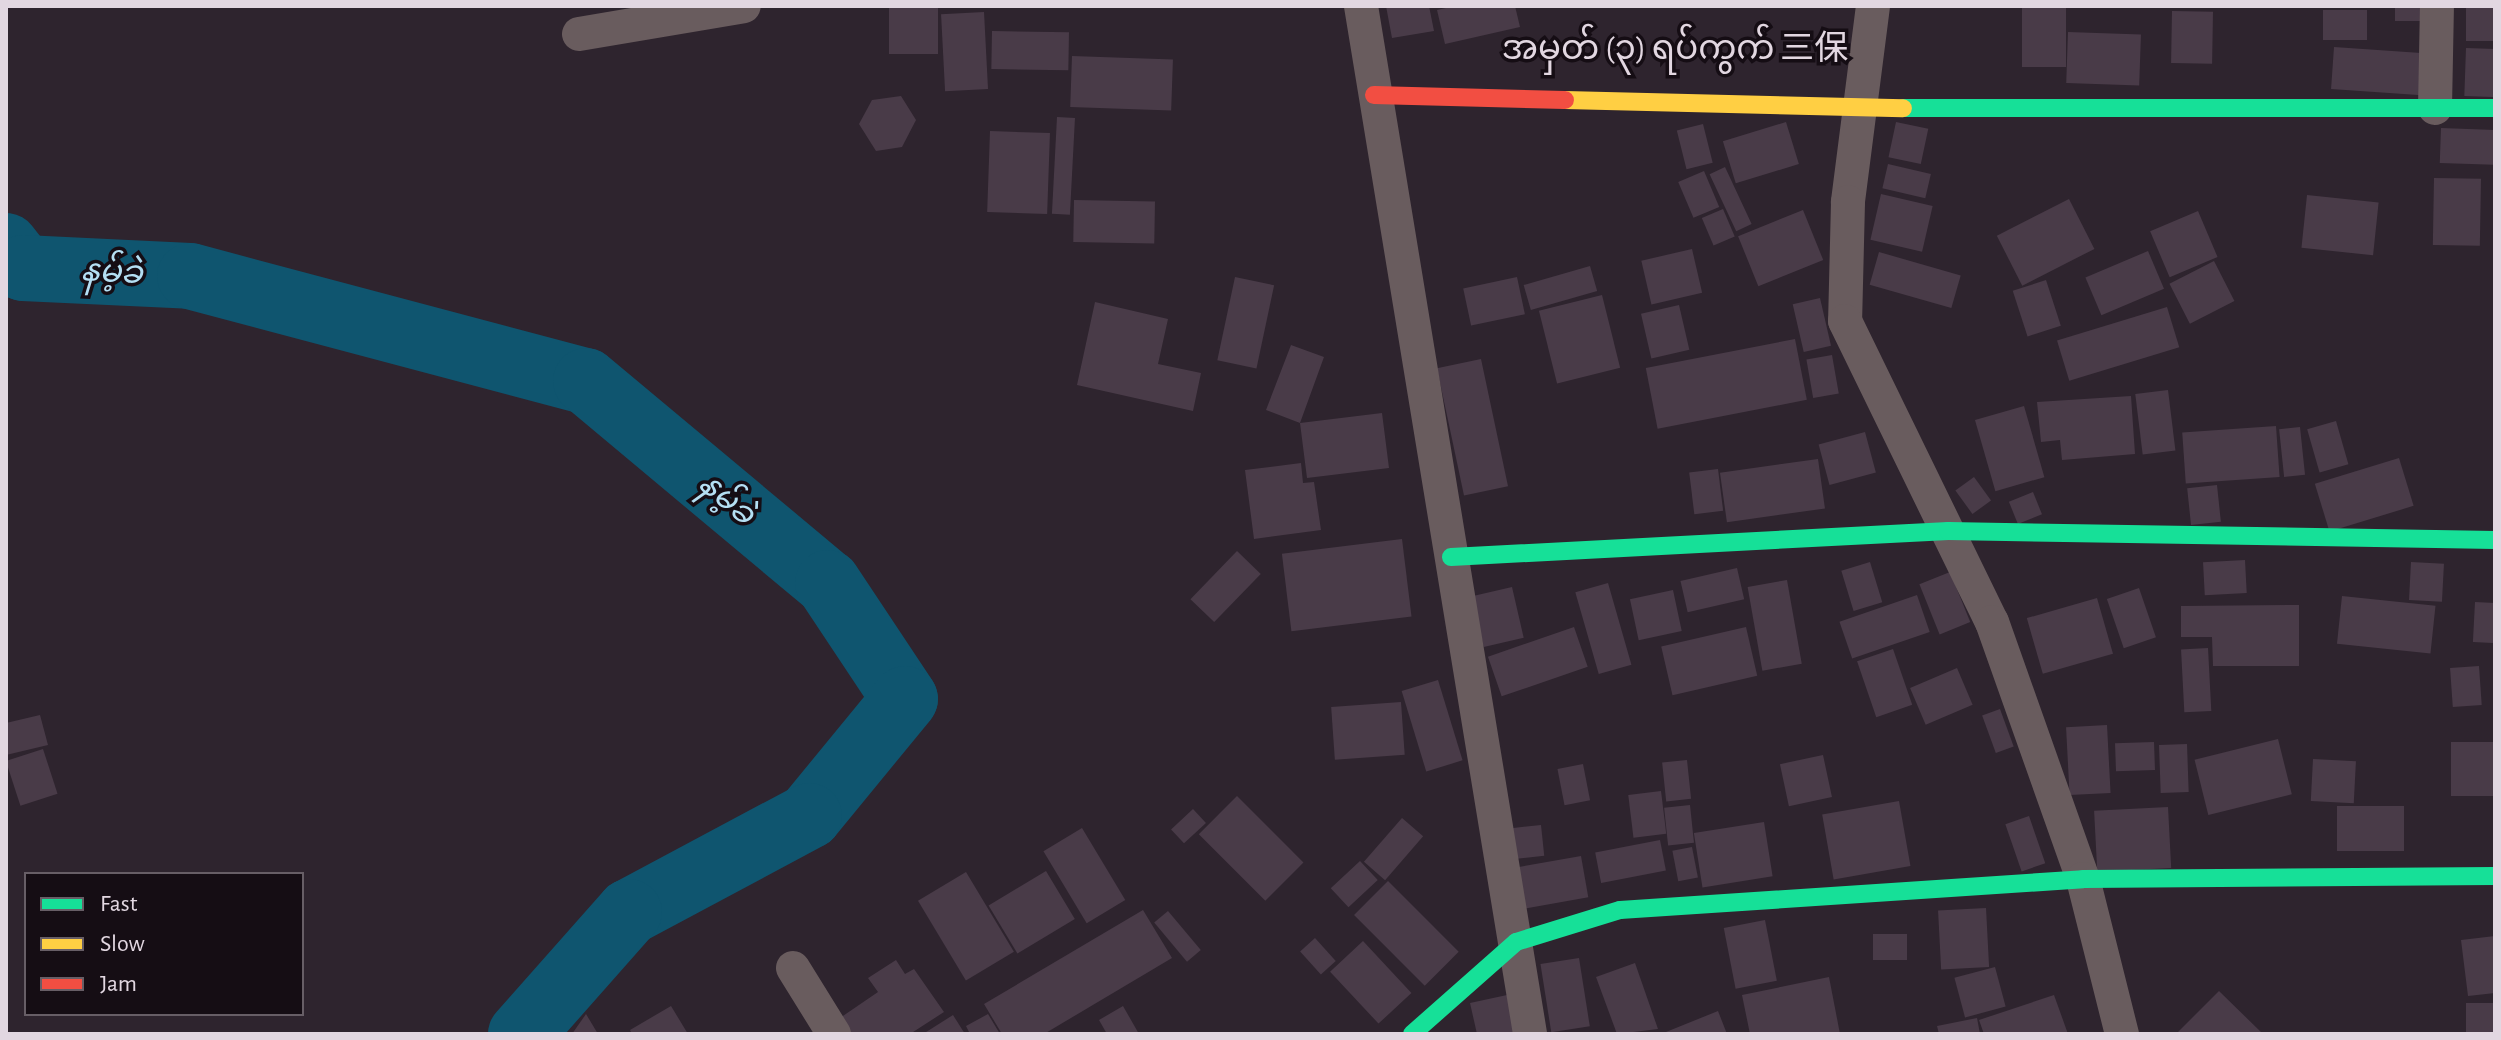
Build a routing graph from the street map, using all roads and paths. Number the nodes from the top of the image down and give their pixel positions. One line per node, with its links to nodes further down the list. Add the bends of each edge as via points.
1 (744, 6): 5 (street)
2 (1361, 6): 6 (street)
3 (1873, 6): 7 (street)
4 (2437, 6): 8 (street)
5 (579, 34)
6 (1374, 95): 7 (street); 12 (street)
7 (1860, 108): 8 (street); 10 (street, via 1848,202 1845,321)
8 (2435, 108): 9 (street)
9 (2495, 108)
10 (1948, 531): 11 (street); 12 (street); 14 (street, via 1992,622)
11 (2495, 540)
12 (1451, 557): 15 (street)
13 (2495, 876): 14 (street)
14 (2083, 879): 15 (street, via 1620,910); 20 (street)
15 (1516, 942): 18 (street); 19 (street)
16 (793, 968): 17 (street)
17 (834, 1034)
18 (1412, 1034)
19 (1530, 1034)
20 (2122, 1034)

